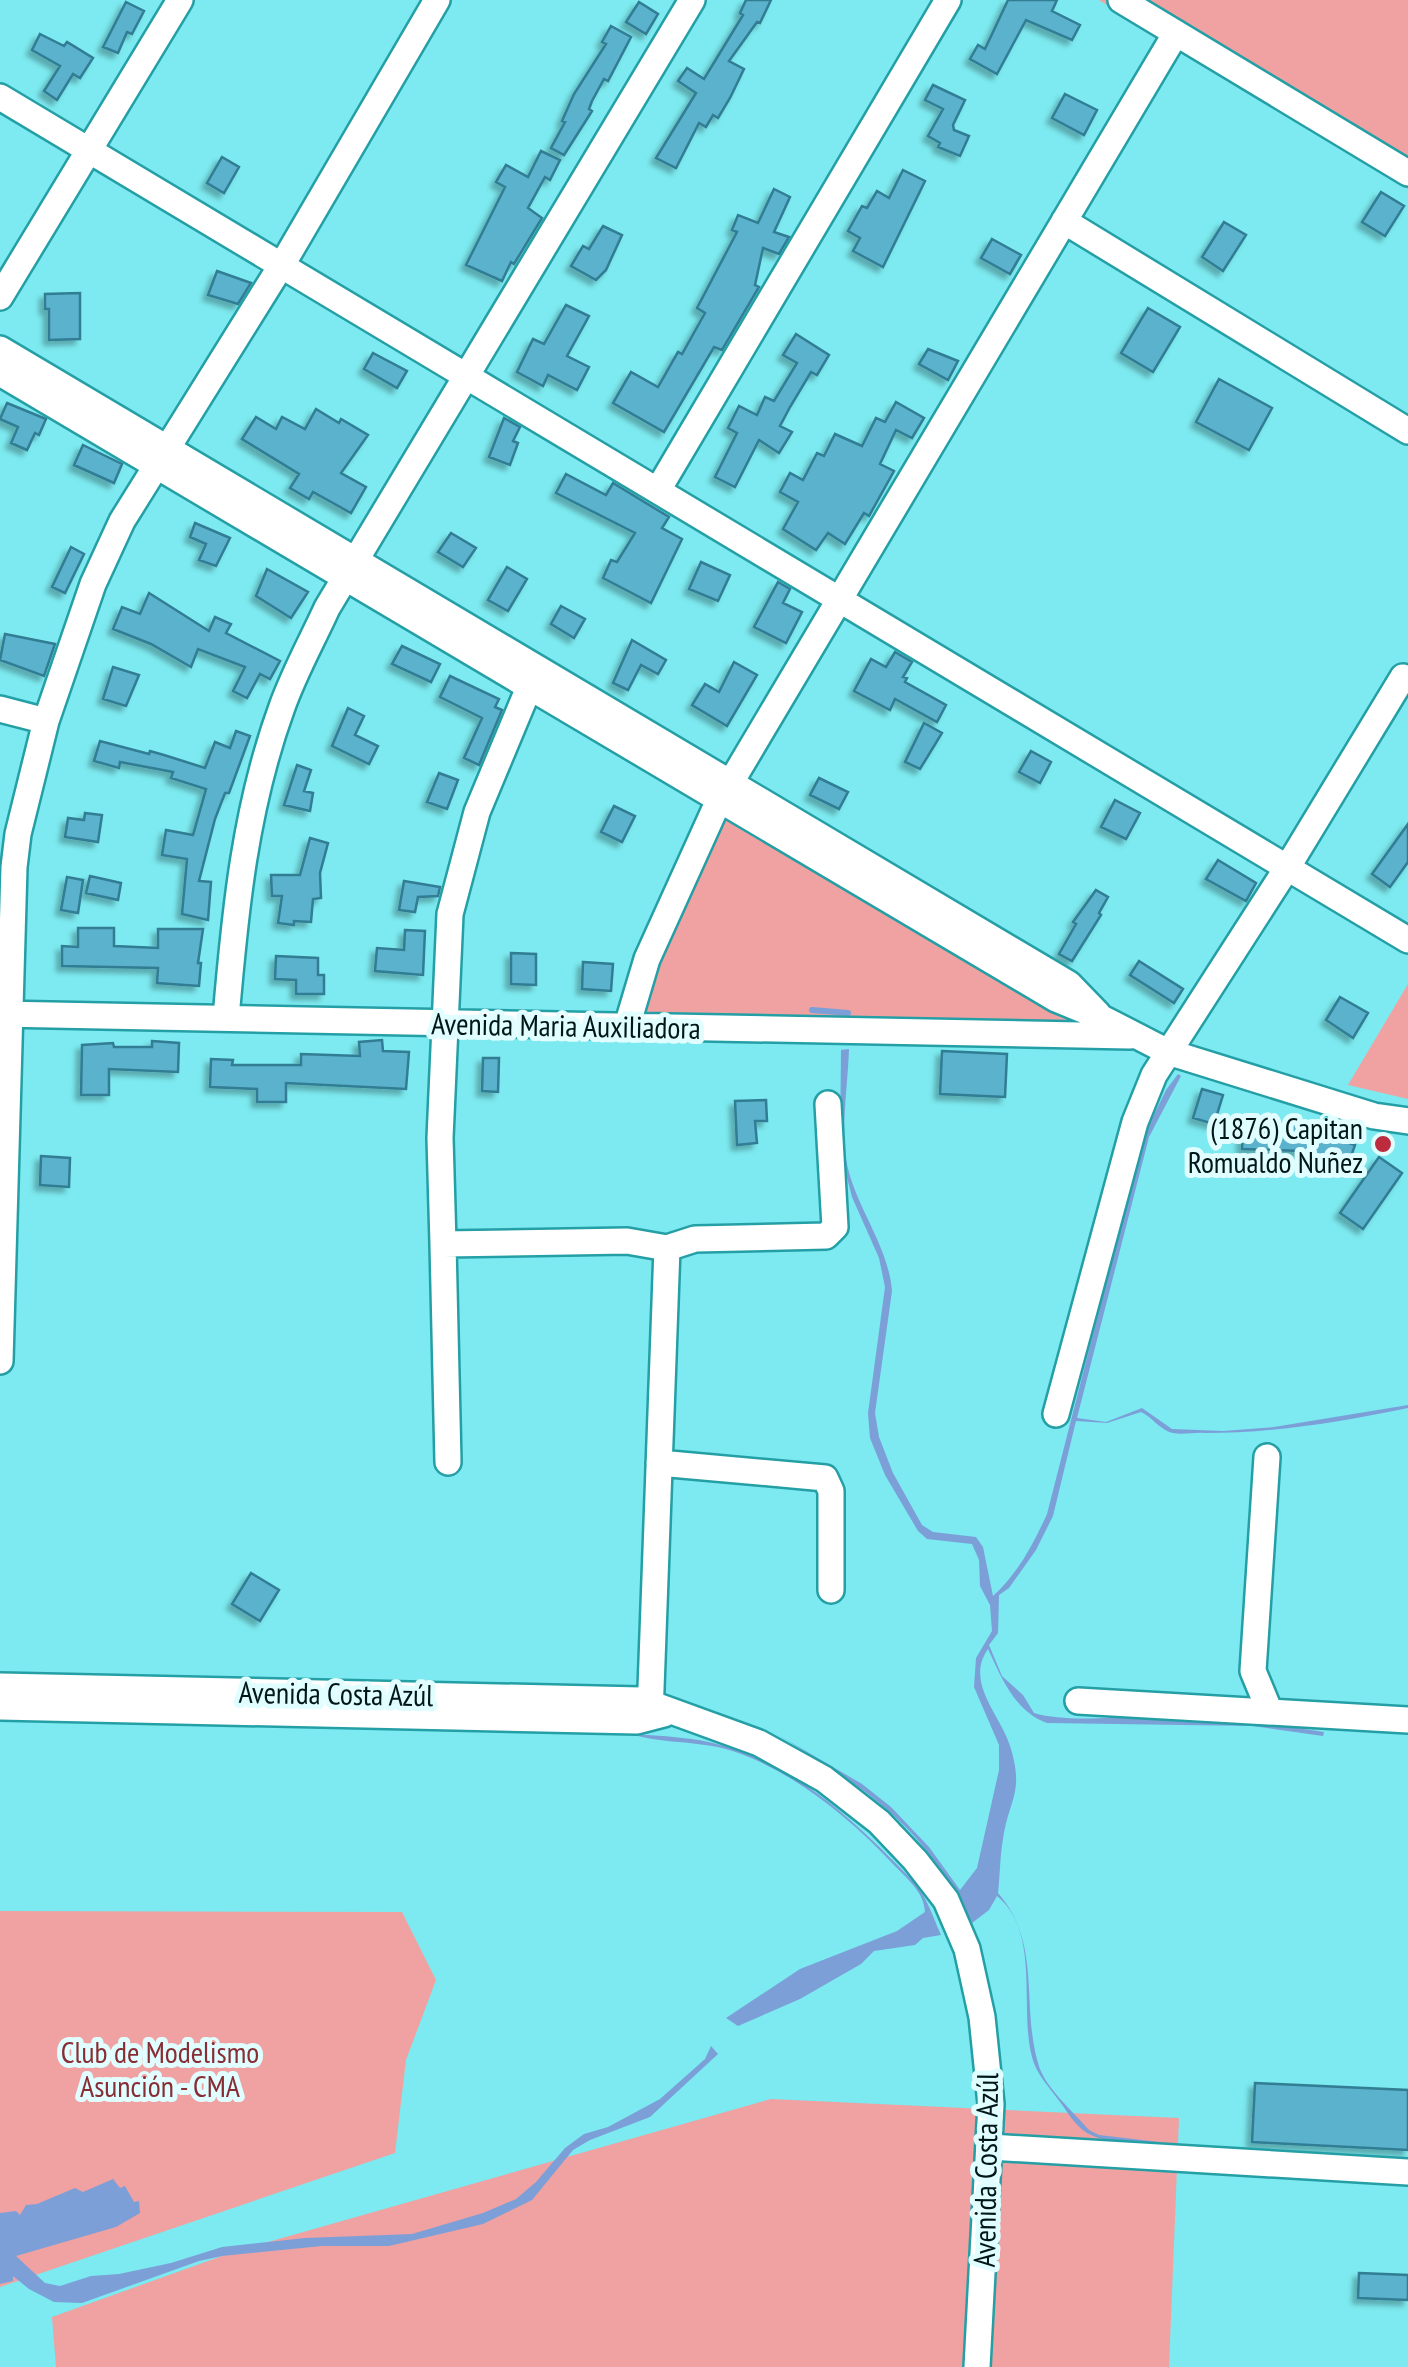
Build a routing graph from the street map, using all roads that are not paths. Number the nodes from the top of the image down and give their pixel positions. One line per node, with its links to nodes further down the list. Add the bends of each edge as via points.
1 (180, 0): 8 (street)
2 (437, 0): 11 (street)
3 (692, 0): 15 (street)
4 (948, 0): 18 (street)
5 (1121, 0): 6 (street)
6 (1176, 33): 9 (street); 10 (street)
7 (0, 97): 8 (street)
8 (89, 150): 11 (street); 12 (street)
9 (1408, 172)
10 (1064, 221): 16 (street); 20 (street)
11 (282, 265): 15 (street); 17 (street)
12 (0, 297)
13 (0, 349): 17 (street)
14 (0, 373): 17 (street)
15 (466, 376): 18 (street); 19 (street)
16 (1408, 431)
17 (162, 457): 19 (street); 24 (street, via 93,584)
18 (658, 490): 20 (street)
19 (351, 569): 21 (street); 29 (street, via 282,706 252,808 236,890)
20 (840, 600): 25 (street); 26 (street)
21 (533, 677): 25 (street); 30 (street, via 460,870 447,938)
22 (1408, 680): 26 (street, via 1403,677)
23 (0, 708): 24 (street)
24 (46, 721): 28 (street, via 18,834)
25 (725, 792): 31 (street, via 673,896); 32 (street, via 1056,1000)
26 (1288, 868): 27 (street); 33 (street)
27 (1408, 940)
28 (5, 1014): 29 (street, Avenida Maria Auxiliadora); 36 (street)
29 (226, 1018): 30 (street, Avenida Maria Auxiliadora)
30 (444, 1022): 31 (street, Avenida Maria Auxiliadora); 37 (street)
31 (627, 1026): 32 (street, Avenida Maria Auxiliadora)
32 (1132, 1036): 33 (street)
33 (1168, 1052): 35 (street); 40 (street, via 1135,1122)
34 (828, 1104): 38 (street, via 835,1228 826,1236 695,1239)
35 (1408, 1121)
36 (2, 1233): 39 (street)
37 (443, 1244): 38 (street, via 627,1241); 42 (street)
38 (667, 1248): 43 (street)
39 (0, 1362)
40 (1056, 1414)
41 (1267, 1457): 50 (street, via 1254,1672)
42 (448, 1462)
43 (659, 1463): 44 (street, via 825,1478 831,1490); 49 (street)
44 (830, 1590)
45 (0, 1686): 46 (street, Avenida Costa Azúl)
46 (206, 1701): 48 (street, Avenida Costa Azúl); 49 (street, Avenida Costa Azúl)
47 (1078, 1701): 50 (street)
48 (0, 1707)
49 (657, 1711): 52 (street, Avenida Costa Azúl, via 760,1744 824,1779 879,1822 946,1900 967,1949 984,2035)
50 (1270, 1712): 51 (street)
51 (1408, 1720)
52 (990, 2147): 53 (street); 54 (street, Avenida Costa Azúl)
53 (1408, 2172)
54 (977, 2367)

